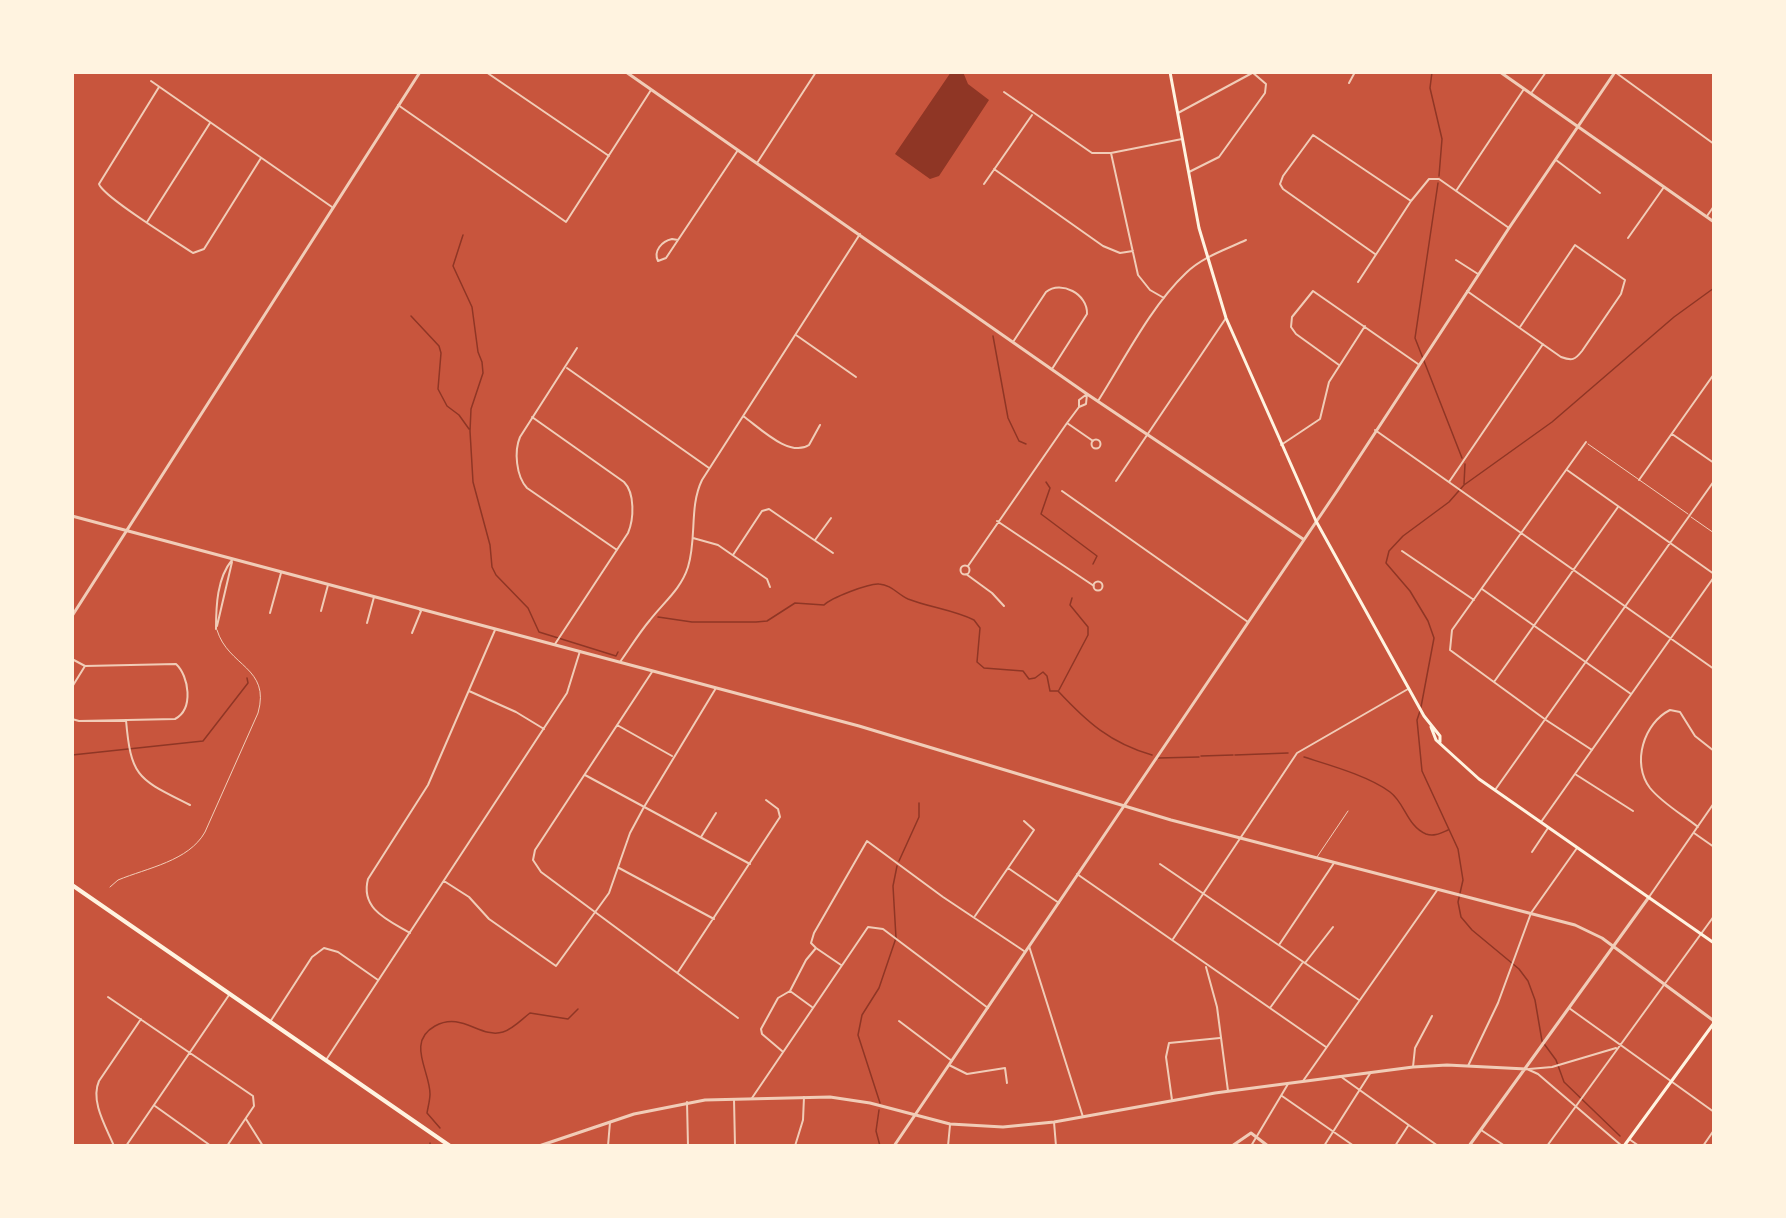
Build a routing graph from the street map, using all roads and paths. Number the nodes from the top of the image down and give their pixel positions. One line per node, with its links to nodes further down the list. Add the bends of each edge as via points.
1 (420, 72): 18 (street)
2 (486, 72): 27 (street)
3 (626, 72): 15 (street)
4 (816, 72): 30 (street)
5 (1170, 72): 19 (main road)
6 (1253, 72): 19 (street); 32 (street, via 1266,84 1265,93 1219,157)
7 (1355, 72): 12 (street)
8 (1500, 72): 14 (street)
9 (1546, 72): 17 (street)
10 (1615, 72): 22 (street); 24 (street)
11 (151, 81): 13 (street)
12 (1349, 82)
13 (159, 87): 21 (street); 41 (street, via 99,184)
14 (1524, 88): 17 (street); 35 (street)
15 (651, 90): 25 (street); 27 (street)
16 (1004, 92): 20 (street)
17 (1532, 92): 22 (street)
18 (398, 105): 27 (street, via 566,222); 39 (street)
19 (1178, 113): 23 (main road)
20 (1033, 114): 26 (street, via 1087,151); 31 (street)
21 (210, 122): 28 (street); 41 (street)
22 (1579, 126): 29 (street); 34 (street)
23 (1182, 139): 26 (street); 32 (main road)
24 (1714, 144)
25 (738, 150): 30 (street); 46 (street)
26 (1111, 153): 48 (street)
27 (609, 156)
28 (261, 158): 39 (street); 41 (street, via 198,253)
29 (1556, 160): 36 (street); 43 (street)
30 (757, 163): 44 (street)
31 (994, 169): 33 (street); 48 (street, via 1103,246 1120,252)
32 (1189, 172): 50 (main road)
33 (984, 184)
34 (1664, 187): 40 (street); 45 (street)
35 (1456, 191): 37 (street, via 1438,179 1425,182); 43 (street)
36 (1600, 193)
37 (1411, 201): 49 (street); 49 (street, via 1313,135 1283,176 1283,189)
38 (1714, 206): 40 (street)
39 (332, 207): 98 (street)
40 (1707, 216): 42 (street)
41 (147, 222)
42 (1714, 222)
43 (1509, 228): 52 (street)
44 (860, 234): 59 (street); 60 (street)
45 (1628, 238)
46 (678, 240): 46 (street, via 663,243 656,256 658,261 666,258)
47 (1246, 240): 50 (street)
48 (1133, 251): 55 (street, via 1143,283)
49 (1376, 254): 53 (street)
50 (1207, 258): 55 (street, via 1187,272); 56 (main road)
51 (1456, 260): 52 (street)
52 (1478, 274): 54 (street)
53 (1358, 282)
54 (1467, 291): 58 (street); 63 (street)
55 (1164, 298): 72 (street)
56 (1226, 318): 79 (street); 83 (main road)
57 (1365, 326): 63 (street); 64 (street); 64 (street, via 1313,291 1292,317 1291,327 1296,334)
58 (1520, 327): 61 (street); 61 (street, via 1575,245 1622,275 1625,285 1580,353 1570,360)
59 (796, 335): 68 (street); 74 (street)
60 (1013, 342): 66 (street); 66 (street, via 1053,286 1063,286 1080,297 1087,314)
61 (1543, 344): 90 (street)
62 (577, 348): 65 (street)
63 (1418, 364): 78 (street)
64 (1339, 365): 83 (street, via 1329,381 1320,419)
65 (566, 367): 75 (street); 85 (street)
66 (1052, 369): 71 (street)
67 (1714, 374): 69 (street)
68 (856, 377)
69 (1709, 381): 70 (street); 80 (street)
70 (1714, 385)
71 (1087, 394): 72 (street); 73 (street, via 1079,400); 73 (street, via 1086,404)
72 (1098, 401): 79 (street)
73 (1079, 407): 76 (street)
74 (743, 416): 77 (street, via 795,448 809,445); 85 (street)
75 (532, 417): 105 (street, via 517,446 523,484); 105 (street, via 627,485 631,494 631,524)
76 (1067, 423): 81 (street); 97 (street)
77 (820, 425)
78 (1375, 430): 90 (street); 96 (street)
79 (1148, 434): 88 (street); 102 (street)
80 (1672, 434): 84 (street); 87 (street)
81 (1093, 441)
82 (1586, 442): 86 (street); 87 (lane)
83 (1281, 445): 96 (main road)
84 (1714, 464)
85 (709, 468): 101 (street, via 695,498)
86 (1566, 470): 92 (street); 99 (street)
87 (1639, 480): 94 (lane)
88 (1116, 481)
89 (1714, 481): 94 (street)
90 (1449, 482): 99 (street)
91 (1062, 491): 127 (street)
92 (1618, 507): 104 (street); 111 (street)
93 (72, 516): 98 (street)
94 (1689, 516): 100 (lane); 104 (street)
95 (831, 518): 103 (street)
96 (1316, 520): 102 (street); 145 (main road)
97 (998, 521): 110 (street); 116 (street)
98 (125, 530): 109 (street); 126 (street)
99 (1521, 533): 111 (street); 118 (street)
100 (1714, 533)
101 (693, 538): 108 (street, via 718,545); 137 (street, via 680,584)
102 (1303, 539): 127 (street)
103 (815, 540): 107 (street); 108 (street, via 767,507)
104 (1670, 543): 114 (street); 122 (street)
105 (617, 550): 134 (street)
106 (1402, 551): 120 (street)
107 (832, 553)
108 (733, 555): 117 (street, via 767,579)
109 (232, 560): 112 (street); 131 (street); 131 (street, via 219,591)
110 (968, 566): 113 (street); 113 (street, via 961,569)
111 (1574, 570): 122 (street); 129 (street)
112 (281, 573): 115 (street); 125 (street)
113 (966, 574): 121 (street)
114 (1714, 576): 133 (street)
115 (328, 584): 119 (street); 124 (street)
116 (1094, 586)
117 (770, 587)
118 (1482, 589): 120 (street); 129 (street)
119 (374, 596): 123 (street); 128 (street)
120 (1474, 600): 142 (street, via 1452,630 1450,650)
121 (1004, 606)
122 (1625, 607): 133 (street); 138 (street)
123 (418, 608): 130 (street); 132 (street, via 421,611)
124 (321, 611)
125 (270, 613)
126 (72, 616)
127 (1248, 622): 162 (street)
128 (367, 623)
129 (1534, 626): 138 (street); 142 (street)
130 (495, 628): 134 (street); 146 (street)
131 (216, 629): 186 (lane, via 223,648 259,682 258,713 205,832 194,847)
132 (412, 633)
133 (1670, 639): 140 (street); 147 (street)
134 (555, 644): 135 (street)
135 (580, 651): 137 (street); 152 (street, via 571,684)
136 (72, 659): 139 (street)
137 (621, 662): 141 (street)
138 (1586, 662): 147 (street); 150 (street)
139 (85, 666): 143 (street); 149 (street, via 178,665 188,696 183,713 175,718)
140 (1714, 669)
141 (653, 671): 144 (street); 151 (street)
142 (1494, 682): 150 (street)
143 (72, 687)
144 (716, 687): 155 (street); 162 (street)
145 (1409, 689): 158 (main road, via 1440,736 1440,742 1456,760); 173 (street, via 1297,753)
146 (468, 691): 152 (street, via 516,711); 197 (street, via 428,785 365,889 366,899 375,911)
147 (1631, 694): 153 (street)
148 (72, 719): 149 (street)
149 (126, 720): 161 (street, via 129,752 143,778)
150 (1546, 720): 153 (street); 158 (street)
151 (617, 725): 155 (street); 157 (street)
152 (544, 729): 184 (street)
153 (1592, 750): 156 (street)
154 (1714, 751): 169 (street, via 1695,736 1680,712 1670,710 1654,722 1643,744 1642,769 1649,787)
155 (673, 756): 163 (street)
156 (1575, 773): 165 (street); 168 (street)
157 (585, 775): 163 (street); 191 (street, via 535,850 533,860 541,872)
158 (1495, 790): 168 (main road)
159 (766, 800): 179 (street, via 778,809 780,817)
160 (1714, 803): 169 (street)
161 (190, 805)
162 (1123, 806): 173 (street); 183 (street)
163 (644, 807): 172 (street); 181 (street)
164 (1348, 811): 177 (lane)
165 (1633, 812)
166 (716, 813): 172 (street)
167 (1024, 821): 182 (street, via 1034,830)
168 (1541, 822): 170 (main road)
169 (1698, 826): 171 (street)
170 (1548, 828): 175 (main road); 176 (street)
171 (1694, 833): 174 (street); 189 (street)
172 (701, 837): 179 (street)
173 (1240, 838): 177 (street); 188 (street)
174 (1714, 847)
175 (1577, 848): 189 (main road); 192 (street)
176 (1532, 852)
177 (1316, 859): 178 (street)
178 (1334, 863): 187 (street); 201 (street)
179 (750, 864): 195 (street)
180 (1160, 864): 188 (street)
181 (619, 868): 191 (street, via 614,885); 195 (street)
182 (1008, 868): 190 (street); 194 (street)
183 (1077, 874): 190 (street); 199 (street)
184 (444, 881): 191 (street, via 469,897 489,919 556,966); 197 (street)
185 (72, 885): 213 (highway)
186 (110, 887)
187 (1438, 889): 192 (street); 215 (street)
188 (1204, 892): 199 (street); 201 (street)
189 (1649, 897): 198 (main road); 203 (street)
190 (1059, 903): 202 (street)
191 (595, 912): 209 (street)
192 (1531, 913): 203 (street, via 1584,928); 235 (street, via 1498,1003)
193 (1714, 915): 198 (street)
194 (975, 916): 204 (street, via 867,841 814,933 812,943); 205 (street)
195 (714, 919): 209 (street)
196 (1333, 927): 206 (street)
197 (410, 933): 210 (street)
198 (1701, 934): 200 (main road); 211 (street)
199 (1173, 939): 208 (street)
200 (1714, 943)
201 (1280, 945): 206 (street)
202 (1029, 946): 205 (street); 255 (street)
203 (1614, 947): 211 (street); 219 (street)
204 (816, 948): 207 (street); 212 (street)
205 (1025, 952): 217 (street)
206 (1304, 962): 215 (street); 218 (street)
207 (841, 965): 216 (street); 217 (street, via 868,927 878,927)
208 (1206, 966): 218 (street); 226 (street, via 1217,1006)
209 (678, 972): 221 (street)
210 (379, 981): 224 (street, via 338,952 324,948 312,957); 231 (street)
211 (1664, 983): 225 (street); 227 (street)
212 (790, 991): 216 (street); 230 (street, via 778,998 761,1029)
213 (230, 994): 224 (highway); 229 (street)
214 (108, 997): 222 (street)
215 (1359, 1000): 228 (street)
216 (813, 1008): 230 (street)
217 (988, 1008): 232 (street)
218 (1270, 1008): 228 (street)
219 (1569, 1008): 227 (street); 236 (street)
220 (1432, 1016): 234 (street, via 1415,1048)
221 (738, 1018)
222 (141, 1019): 229 (street); 266 (street, via 96,1090)
223 (899, 1021): 232 (street)
224 (270, 1022): 231 (highway)
225 (1714, 1022): 240 (main road)
226 (1220, 1038): 243 (street); 249 (street, via 1169,1042 1166,1057)
227 (1619, 1046): 236 (street, via 1552,1067); 240 (street); 252 (street)
228 (1326, 1047): 239 (street)
229 (190, 1052): 251 (street); 256 (street, via 253,1096 254,1106)
230 (782, 1052): 246 (street)
231 (326, 1060): 271 (highway)
232 (952, 1061): 233 (street)
233 (949, 1065): 241 (street, via 967,1074 1005,1068); 254 (street)
234 (1413, 1066): 235 (street); 237 (street)
235 (1468, 1066): 236 (street)
236 (1526, 1069): 252 (street, via 1538,1074); 261 (street)
237 (1371, 1072): 238 (street); 244 (street)
238 (1340, 1076): 239 (street); 244 (street)
239 (1303, 1081): 242 (street)
240 (1670, 1081): 253 (street); 265 (main road)
241 (1007, 1083)
242 (1288, 1083): 243 (street); 245 (street)
243 (1228, 1091): 249 (street)
244 (1359, 1091): 260 (street); 263 (street)
245 (1282, 1096): 263 (street); 264 (street)
246 (752, 1098): 247 (street); 248 (street)
247 (804, 1098): 254 (street, via 850,1100); 276 (street, via 803,1120)
248 (734, 1099): 250 (street); 275 (street)
249 (1172, 1100): 255 (street)
250 (687, 1102): 257 (street); 274 (street)
251 (154, 1106): 267 (street); 268 (street)
252 (1576, 1106): 289 (street); 290 (street)
253 (1714, 1113)
254 (915, 1115): 259 (street); 277 (street)
255 (1083, 1117): 258 (street)
256 (246, 1119): 269 (street); 270 (street)
257 (610, 1122): 272 (street); 273 (street)
258 (1054, 1122): 259 (street, via 1003,1127); 279 (street)
259 (950, 1124): 278 (street)
260 (1409, 1125): 285 (street); 286 (street)
261 (1481, 1130): 287 (street); 288 (street)
262 (1714, 1130): 292 (street)
263 (1334, 1131): 283 (street); 284 (street)
264 (1255, 1138): 280 (street, via 1247,1134); 281 (street); 282 (street)
265 (1629, 1139): 290 (main road); 291 (street)
266 (114, 1146)
267 (126, 1146)
268 (211, 1146)
269 (227, 1146)
270 (263, 1146)
271 (450, 1146)
272 (539, 1146)
273 (608, 1146)
274 (688, 1146)
275 (735, 1146)
276 (795, 1146)
277 (894, 1146)
278 (948, 1146)
279 (1056, 1146)
280 (1232, 1146)
281 (1251, 1146)
282 (1268, 1146)
283 (1324, 1146)
284 (1354, 1146)
285 (1395, 1146)
286 (1438, 1146)
287 (1469, 1146)
288 (1505, 1146)
289 (1547, 1146)
290 (1623, 1146)
291 (1639, 1146)
292 (1703, 1146)

